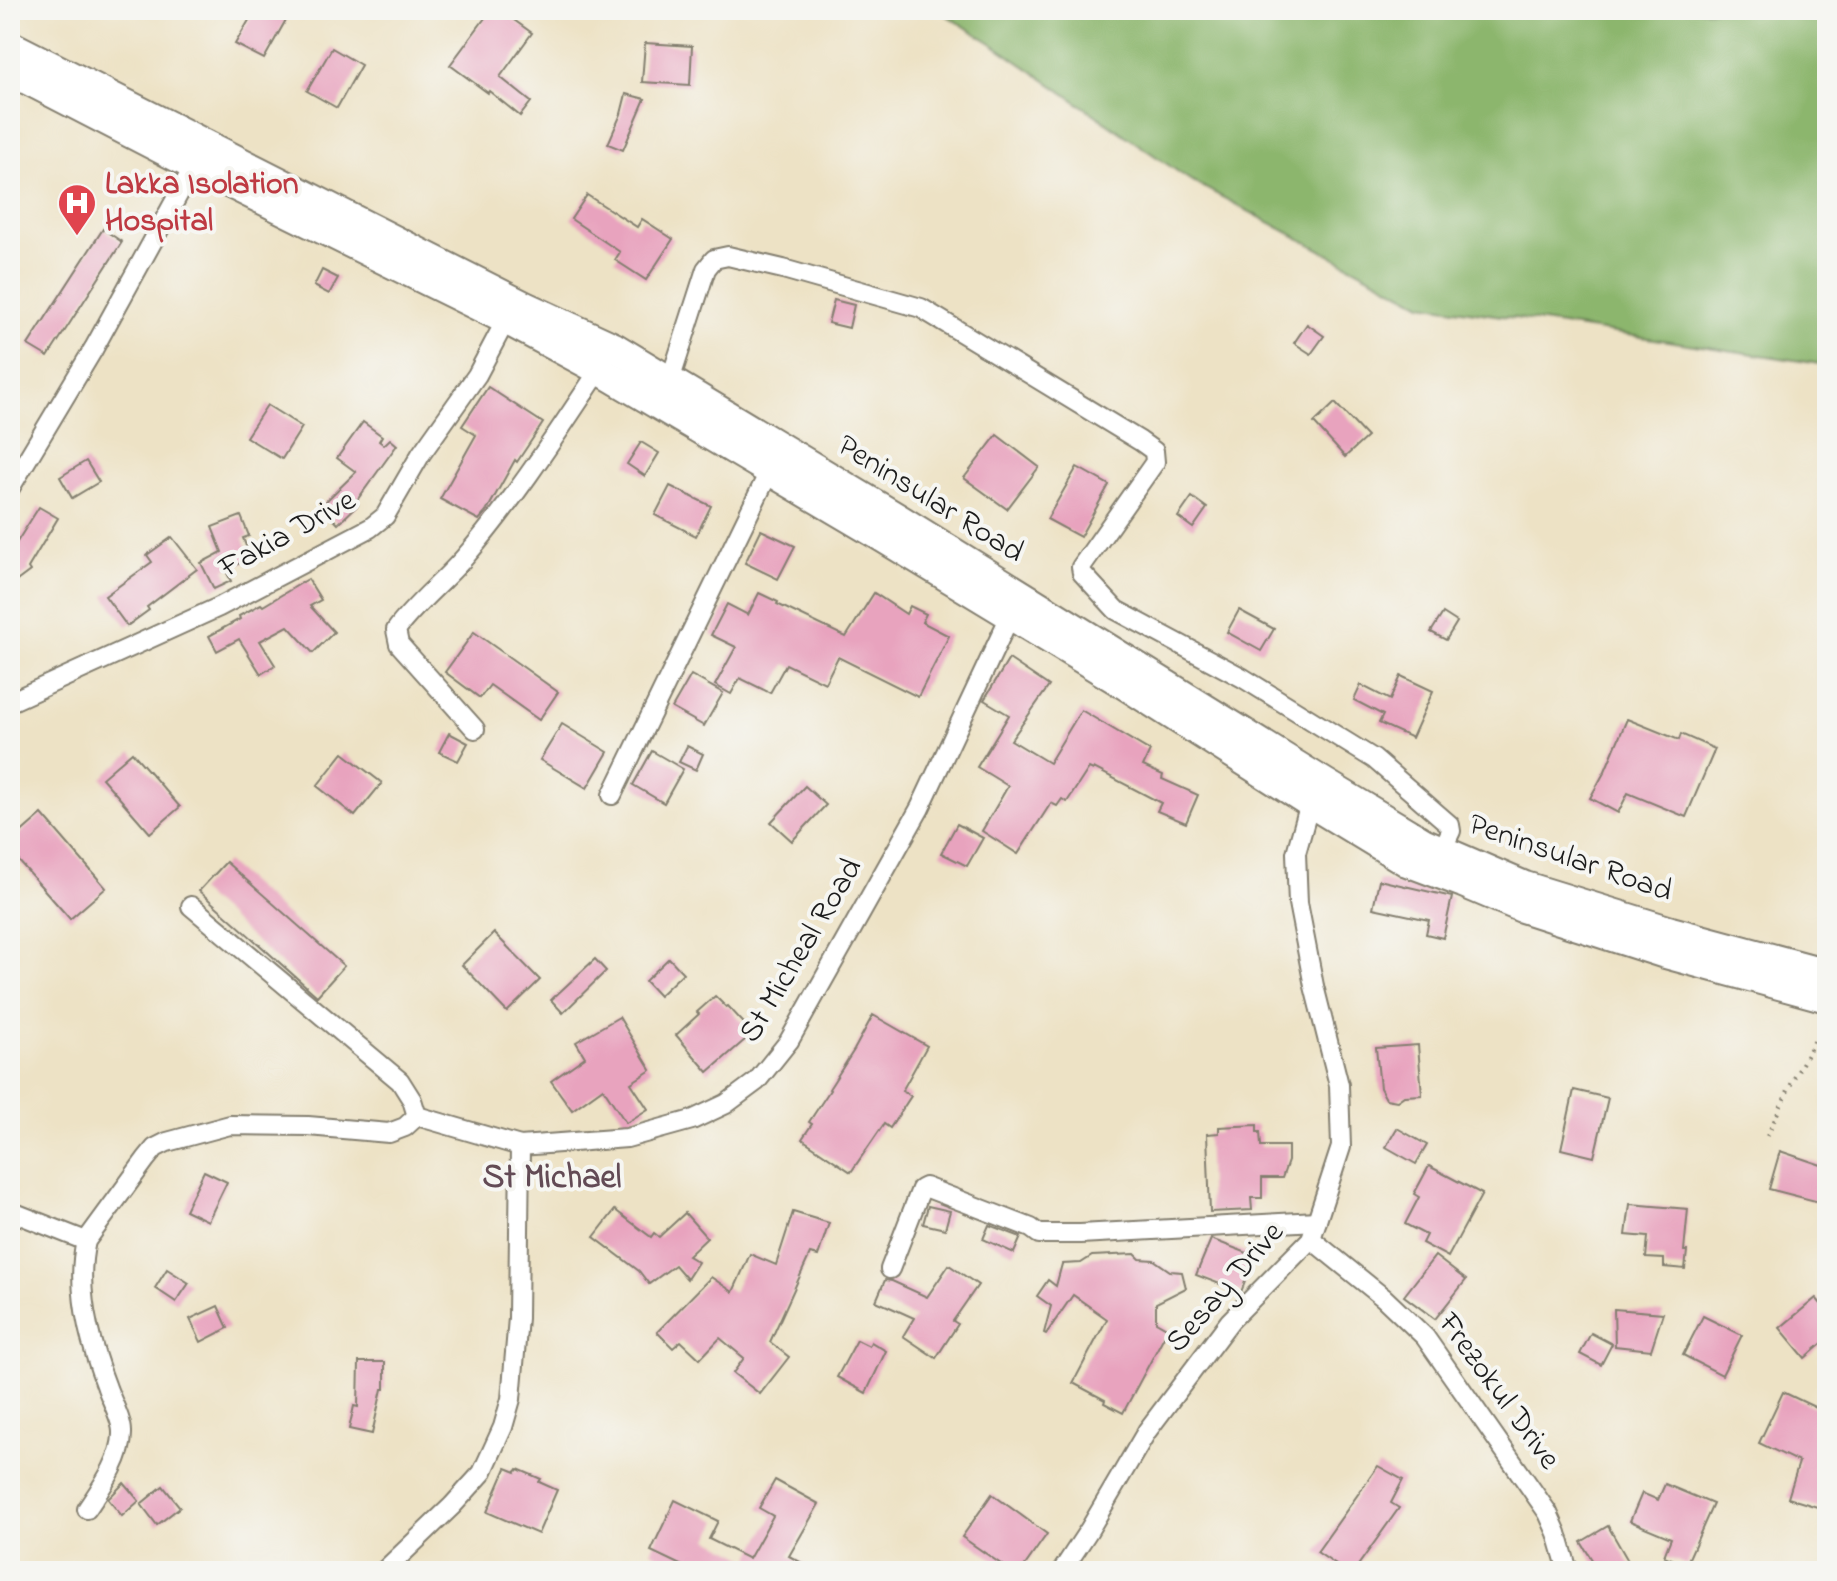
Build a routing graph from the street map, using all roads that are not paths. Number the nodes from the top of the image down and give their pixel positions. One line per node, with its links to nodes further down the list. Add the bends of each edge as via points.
1 (10, 45): 5 (main road, Peninsular Road, via 525,306)
2 (10, 71): 3 (main road, Peninsular Road)
3 (194, 166): 4 (main road, Peninsular Road); 8 (street)
4 (506, 320): 5 (main road, Peninsular Road); 10 (street, Fakia Drive, via 477,375 385,516 370,528 219,607)
5 (606, 358): 6 (main road, Peninsular Road); 7 (main road, Peninsular Road, via 690,422); 11 (street, via 515,493 464,559 396,630 399,644)
6 (670, 381): 12 (main road, Peninsular Road, via 898,518); 14 (street, via 706,269 714,259 728,256 921,308 1102,417 1154,451 1155,462 1081,567 1085,578 1116,610 1243,678 1374,759 1450,825)
7 (769, 472): 9 (main road, Peninsular Road); 13 (street)
8 (10, 488)
9 (1010, 616): 12 (main road, Peninsular Road); 19 (street, St Micheal Road, via 920,808 789,1041 757,1081 692,1120 627,1138)
10 (10, 702)
11 (475, 729)
12 (1318, 793): 14 (main road, Peninsular Road); 17 (main road, Peninsular Road, via 1407,862 1522,908); 21 (street, Sesay Drive, via 1296,853 1298,903 1339,1085 1341,1147)
13 (612, 795)
14 (1442, 850): 16 (main road, Peninsular Road, via 1525,886)
15 (191, 906): 18 (street, via 400,1081)
16 (1827, 973)
17 (1827, 998)
18 (417, 1116): 19 (street, St Micheal Road); 22 (street, via 389,1133 230,1125 167,1142 155,1148)
19 (520, 1146): 25 (street, via 518,1318 511,1399 503,1427 482,1473)
20 (10, 1211): 22 (street)
21 (1314, 1230): 23 (street, via 1039,1234 925,1187); 26 (street, Sesay Drive, via 1230,1321 1147,1431); 27 (street, Frezokul Drive, via 1425,1337 1548,1513)
22 (86, 1241): 24 (street, via 81,1270 85,1312 122,1430 112,1470)
23 (890, 1269)
24 (87, 1509)
25 (384, 1571)
26 (1062, 1571)
27 (1568, 1571)

